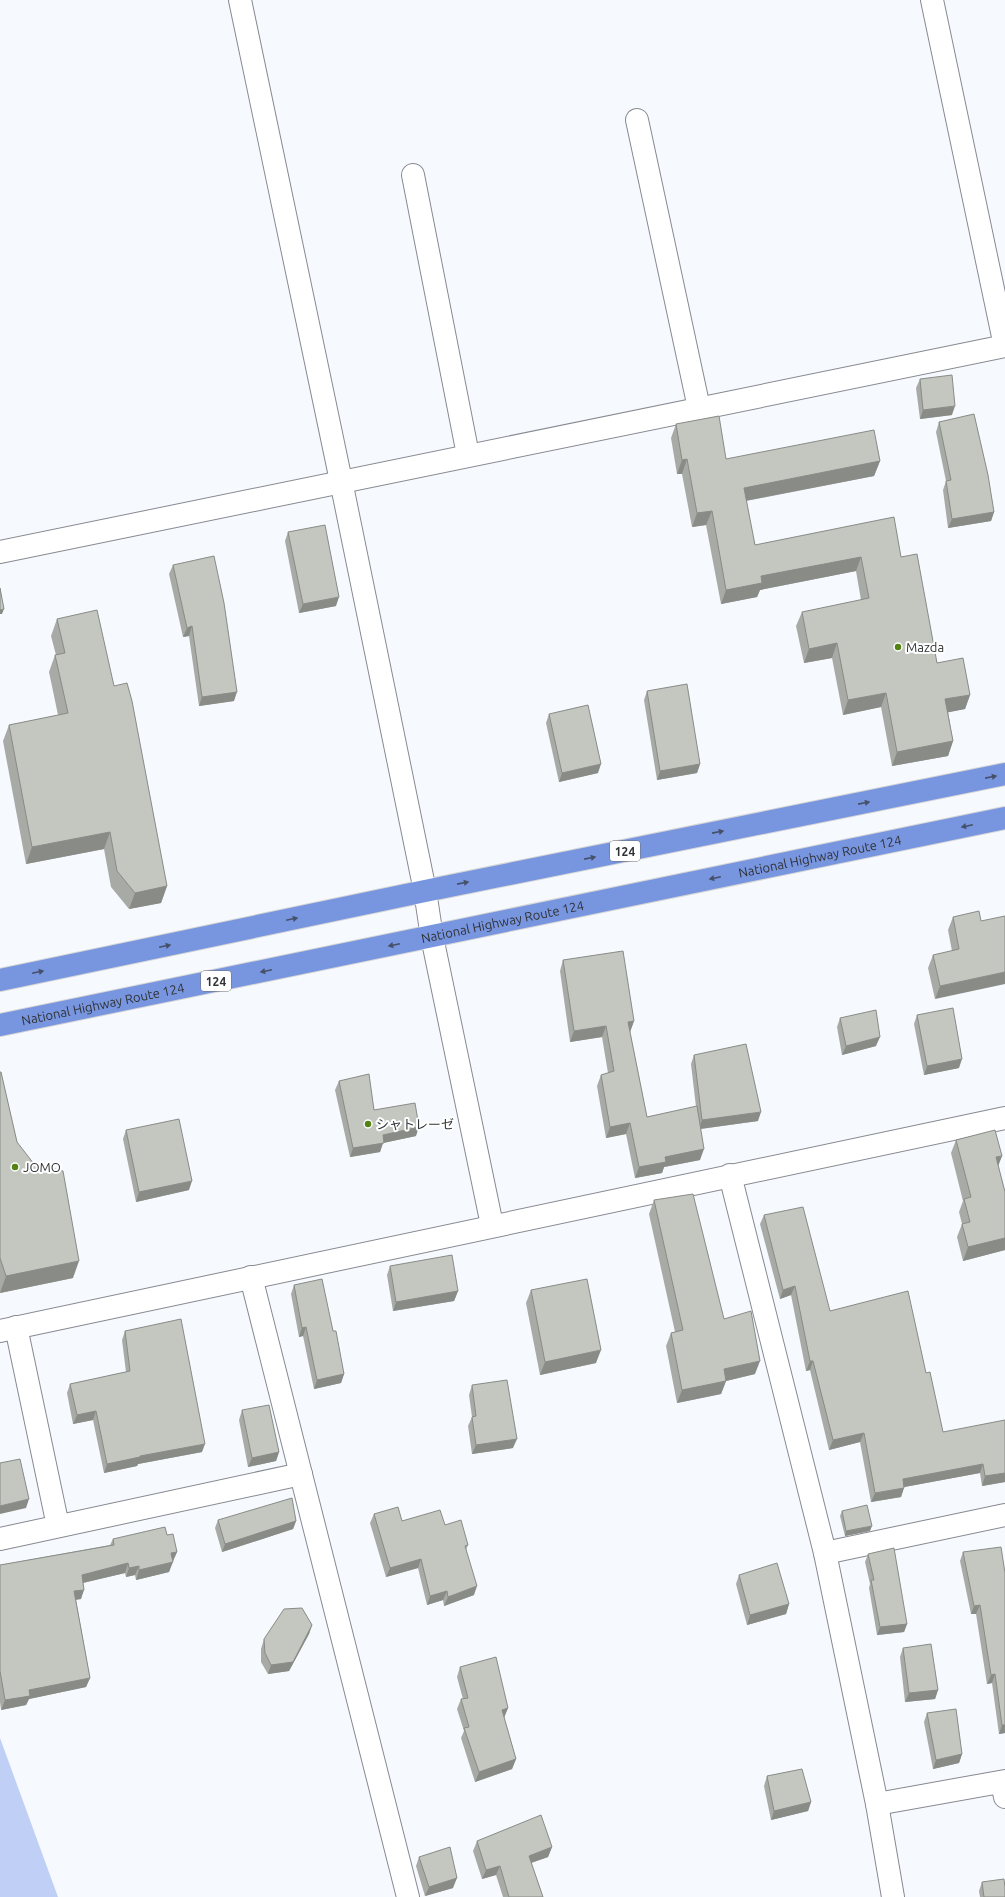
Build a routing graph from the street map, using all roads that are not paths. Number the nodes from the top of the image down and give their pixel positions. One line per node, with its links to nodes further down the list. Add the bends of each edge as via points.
1 (240, 0): 8 (street)
2 (932, 0): 5 (street)
3 (637, 120): 6 (street)
4 (413, 175): 7 (street)
5 (1005, 346): 6 (street)
6 (700, 408): 7 (street)
7 (468, 455): 8 (street)
8 (341, 481): 9 (street); 12 (street)
9 (0, 552)
10 (1005, 774): 12 (highway, 124, one-way to 10)
11 (1005, 818): 13 (highway, National Highway Route 124 / 124, one-way to 13)
12 (425, 891): 13 (street); 14 (highway, 124, one-way to 12)
13 (432, 937): 15 (highway, National Highway Route 124 / 124, one-way to 15); 18 (street)
14 (0, 980)
15 (0, 1025)
16 (1005, 1118): 17 (street)
17 (730, 1175): 18 (street); 25 (street)
18 (492, 1225): 19 (street)
19 (251, 1277): 20 (street); 21 (street)
20 (8, 1329): 23 (street)
21 (301, 1474): 23 (street); 28 (street)
22 (1005, 1516): 25 (street)
23 (58, 1526): 24 (street)
24 (0, 1539)
25 (825, 1553): 27 (street)
26 (1004, 1786): 27 (street)
27 (877, 1804): 29 (street)
28 (408, 1897)
29 (893, 1897)

